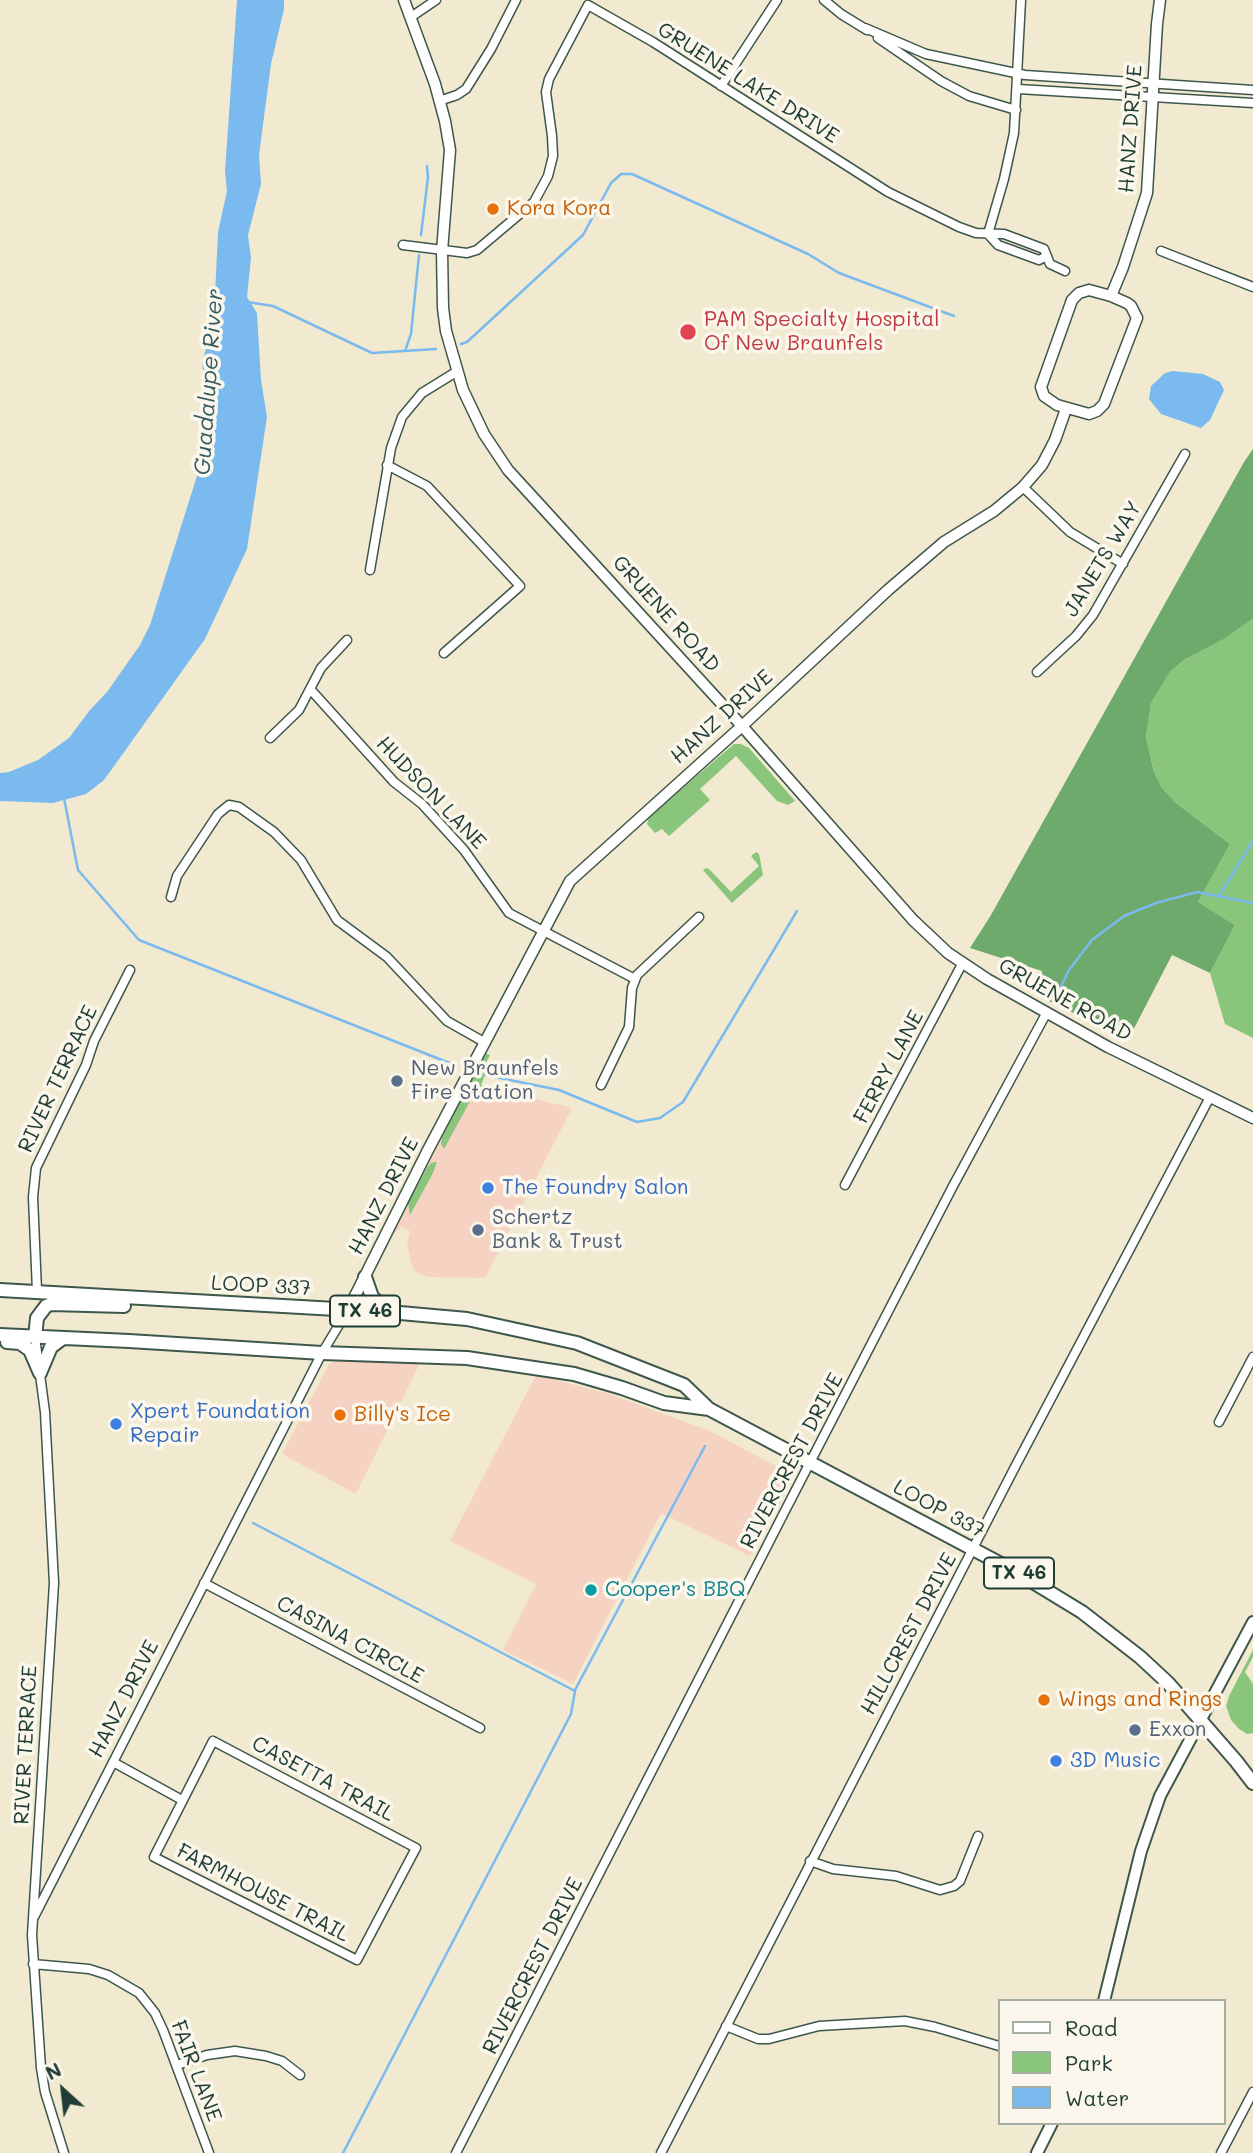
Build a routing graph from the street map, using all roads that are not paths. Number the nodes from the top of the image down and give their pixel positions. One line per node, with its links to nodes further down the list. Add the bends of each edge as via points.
1 (404, 0): 8 (street, GRUENE ROAD)
2 (436, 0): 8 (street)
3 (516, 0): 16 (street, via 466,89)
4 (777, 0): 12 (street)
5 (824, 0): 9 (street)
6 (1021, 0): 10 (street)
7 (1160, 0): 11 (street, HANZ DRIVE)
8 (411, 18): 16 (street, GRUENE ROAD)
9 (865, 28): 10 (street, via 926,54); 18 (street, via 941,81 969,96)
10 (1018, 73): 11 (street); 13 (street)
11 (1154, 83): 14 (street); 15 (street, HANZ DRIVE)
12 (721, 86): 19 (street, GRUENE LAKE DRIVE, via 888,192 959,227); 21 (street, GRUENE LAKE DRIVE, via 588,5 549,79 546,92 552,156 548,176 534,202 477,250)
13 (1018, 89): 15 (street); 18 (street)
14 (1253, 90)
15 (1153, 96): 17 (street); 25 (street, HANZ DRIVE, via 1147,193)
16 (439, 101): 21 (street, GRUENE ROAD, via 450,150)
17 (1253, 103)
18 (1016, 110): 19 (street, via 1010,155)
19 (988, 234): 23 (street, GRUENE LAKE DRIVE, via 998,245 1039,260 1047,256 1050,264)
20 (403, 245): 21 (street, GRUENE LAKE DRIVE)
21 (442, 251): 26 (street, GRUENE ROAD, via 443,308)
22 (1161, 251): 24 (street)
23 (1065, 271)
24 (1252, 284)
25 (1111, 296): 27 (street, via 1131,306 1137,318 1104,404 1089,414); 27 (street, via 1085,291 1072,300 1041,387 1044,396)
26 (456, 372): 29 (street, via 422,393 402,417); 37 (street, GRUENE ROAD, via 484,434 508,470)
27 (1066, 409): 30 (street, HANZ DRIVE, via 1042,465)
28 (1185, 454): 31 (street, JANETS WAY)
29 (387, 465): 32 (street); 34 (street, via 426,485 520,586)
30 (1023, 487): 31 (street, via 1070,531); 37 (street, HANZ DRIVE, via 935,550)
31 (1123, 564): 35 (street, JANETS WAY, via 1085,627)
32 (370, 570)
33 (347, 640): 36 (street, via 321,668)
34 (444, 653)
35 (1037, 672)
36 (311, 690): 38 (street, via 299,710); 41 (street, HUDSON LANE, via 394,782 422,804 464,850 506,911)
37 (742, 726): 41 (street, HANZ DRIVE, via 579,870 561,893); 42 (street, GRUENE ROAD, via 913,920)
38 (270, 738)
39 (171, 897): 46 (street, via 177,876 218,814 229,805 239,807 274,832 301,860 337,920 387,957 447,1021)
40 (699, 917): 44 (street)
41 (542, 932): 44 (street, HUDSON LANE); 46 (street, HANZ DRIVE)
42 (962, 964): 45 (street, GRUENE ROAD); 50 (street, FERRY LANE)
43 (130, 970): 53 (street, RIVER TERRACE, via 36,1168)
44 (635, 979): 47 (street, via 629,1027)
45 (1047, 1012): 48 (street, GRUENE ROAD); 66 (street, RIVERCREST DRIVE)
46 (484, 1042): 51 (street, HANZ DRIVE)
47 (601, 1084)
48 (1210, 1097): 49 (street, GRUENE ROAD); 67 (street, HILLCREST DRIVE)
49 (1253, 1118)
50 (845, 1185)
51 (365, 1277): 55 (street, HANZ DRIVE); 56 (main road, via 372,1297)
52 (0, 1290): 53 (main road, LOOP 337 / TX 46)
53 (37, 1291): 54 (main road, LOOP 337 / TX 46)
54 (164, 1301): 55 (main road, LOOP 337 / TX 46); 58 (main road, via 145,1307 51,1304 37,1318)
55 (348, 1310): 56 (main road, LOOP 337 / TX 46); 61 (street, HANZ DRIVE)
56 (389, 1312): 64 (main road, LOOP 337 / TX 46, via 467,1319 577,1343 684,1385)
57 (0, 1335): 58 (main road, LOOP 337 / TX 46)
58 (35, 1337): 59 (main road, LOOP 337 / TX 46); 63 (street, RIVER TERRACE)
59 (63, 1338): 61 (main road, LOOP 337 / TX 46); 63 (main road, via 51,1346)
60 (0, 1341): 63 (main road, via 25,1346)
61 (322, 1353): 64 (main road, LOOP 337 / TX 46, via 467,1358 540,1367 664,1403); 68 (street, HANZ DRIVE)
62 (1253, 1357): 65 (street)
63 (40, 1373): 77 (street, RIVER TERRACE, via 54,1583)
64 (709, 1409): 66 (main road, LOOP 337 / TX 46)
65 (1219, 1422)
66 (811, 1462): 67 (main road, LOOP 337 / TX 46); 89 (street, RIVERCREST DRIVE)
67 (973, 1549): 70 (main road, LOOP 337 / TX 46, via 1049,1589 1112,1634); 76 (street, HILLCREST DRIVE)
68 (204, 1583): 71 (street, CASINA CIRCLE); 72 (street, HANZ DRIVE)
69 (1253, 1622): 70 (main road)
70 (1201, 1720): 73 (main road, LOOP 337 / TX 46); 80 (main road, via 1149,1824)
71 (480, 1728)
72 (114, 1762): 74 (street); 77 (street, HANZ DRIVE)
73 (1253, 1783)
74 (182, 1800): 78 (street, FARMHOUSE TRAIL, via 154,1857); 78 (street, CASETTA TRAIL, via 213,1741 416,1848)
75 (978, 1836): 76 (street, via 960,1881 940,1889)
76 (810, 1861): 81 (street, HILLCREST DRIVE)
77 (33, 1920): 79 (street, RIVER TERRACE)
78 (357, 1960)
79 (33, 1964): 83 (street, FAIR LANE, via 89,1969 133,1989 155,2013); 87 (street, RIVER TERRACE, via 41,2068)
80 (1104, 1999)
81 (726, 2026): 82 (street, via 769,2039 820,2026 905,2021); 90 (street, HILLCREST DRIVE)
82 (998, 2046)
83 (177, 2065): 84 (street, via 235,2052 266,2056); 88 (street, FAIR LANE)
84 (300, 2075)
85 (1253, 2092): 92 (street)
86 (1051, 2125): 91 (main road)
87 (64, 2153)
88 (209, 2153)
89 (456, 2153)
90 (661, 2153)
91 (1037, 2153)
92 (1221, 2153)

